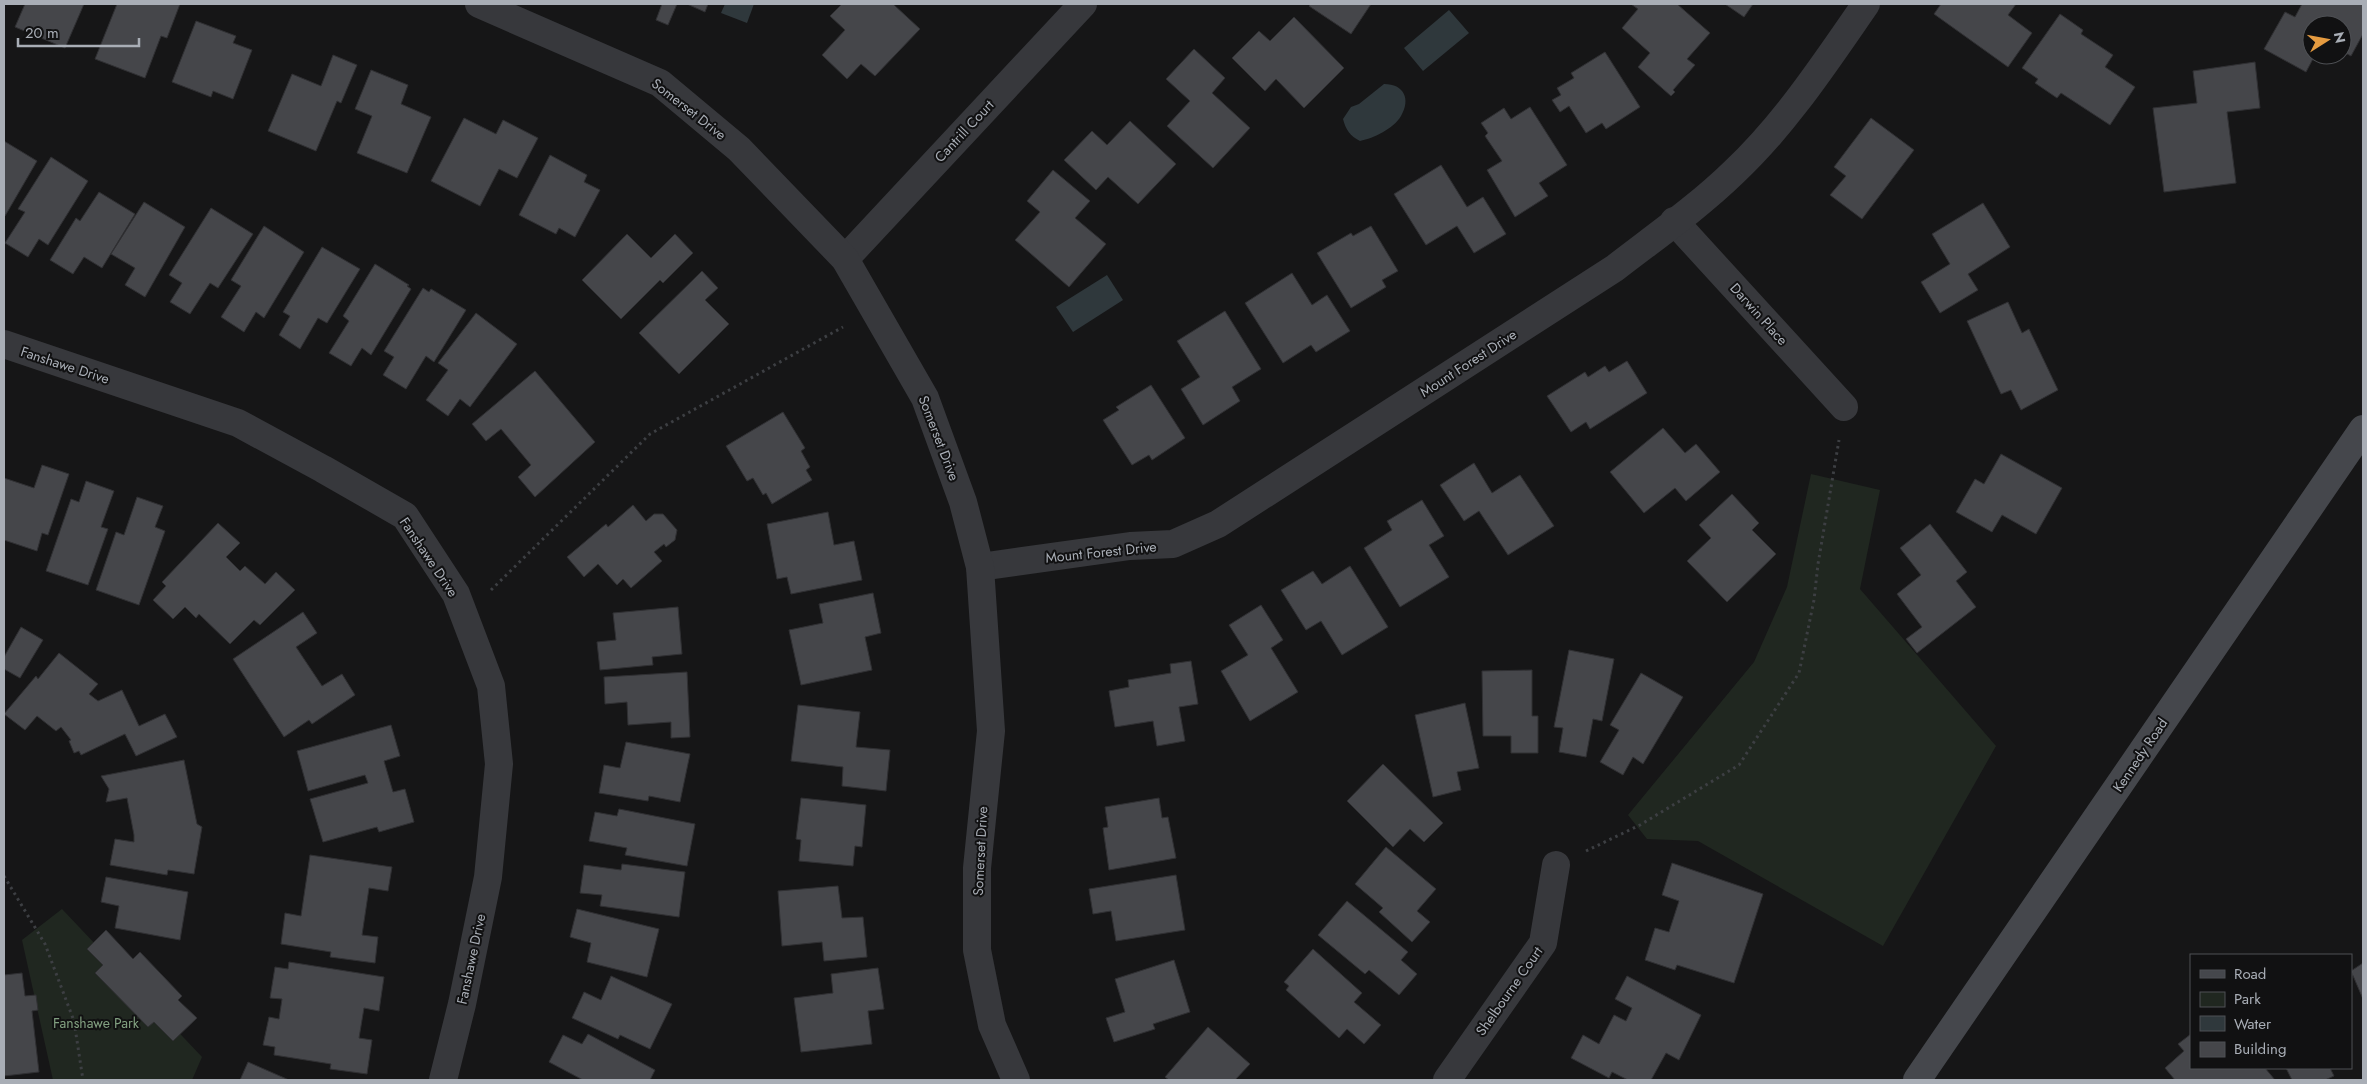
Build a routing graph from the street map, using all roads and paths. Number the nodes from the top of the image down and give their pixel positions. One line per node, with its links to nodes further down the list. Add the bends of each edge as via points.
1 (479, 4): 4 (street, Somerset Drive)
2 (1083, 4): 6 (street, Cantrill Court)
3 (1866, 4): 5 (street, Mount Forest Drive, via 1804,94 1734,172)
4 (515, 10): 6 (street, Somerset Drive, via 660,83 739,149)
5 (1674, 221): 9 (street, Darwin Place); 11 (street, Mount Forest Drive, via 1615,268 1218,524 1173,544 1130,546)
6 (845, 259): 7 (street, Somerset Drive)
7 (874, 310): 11 (street, Somerset Drive, via 925,398 962,502); 12 (path, via 650,434)
8 (4, 344): 12 (street, Fanshawe Drive, via 238,423 405,516 456,594)
9 (1844, 407): 13 (path, via 1814,600 1799,673 1739,765 1640,825)
10 (2363, 429): 19 (main road, Kennedy Road)
11 (980, 567): 17 (street, Somerset Drive, via 991,731 977,868 977,950 992,1025)
12 (465, 616): 16 (street, Fanshawe Drive, via 490,686 499,764 488,877)
13 (1556, 865): 18 (street, Shelbourne Court, via 1543,943)
14 (4, 876): 15 (path, via 45,944 74,1021)
15 (83, 1080)
16 (444, 1080)
17 (1016, 1080)
18 (1447, 1080)
19 (1917, 1080)

